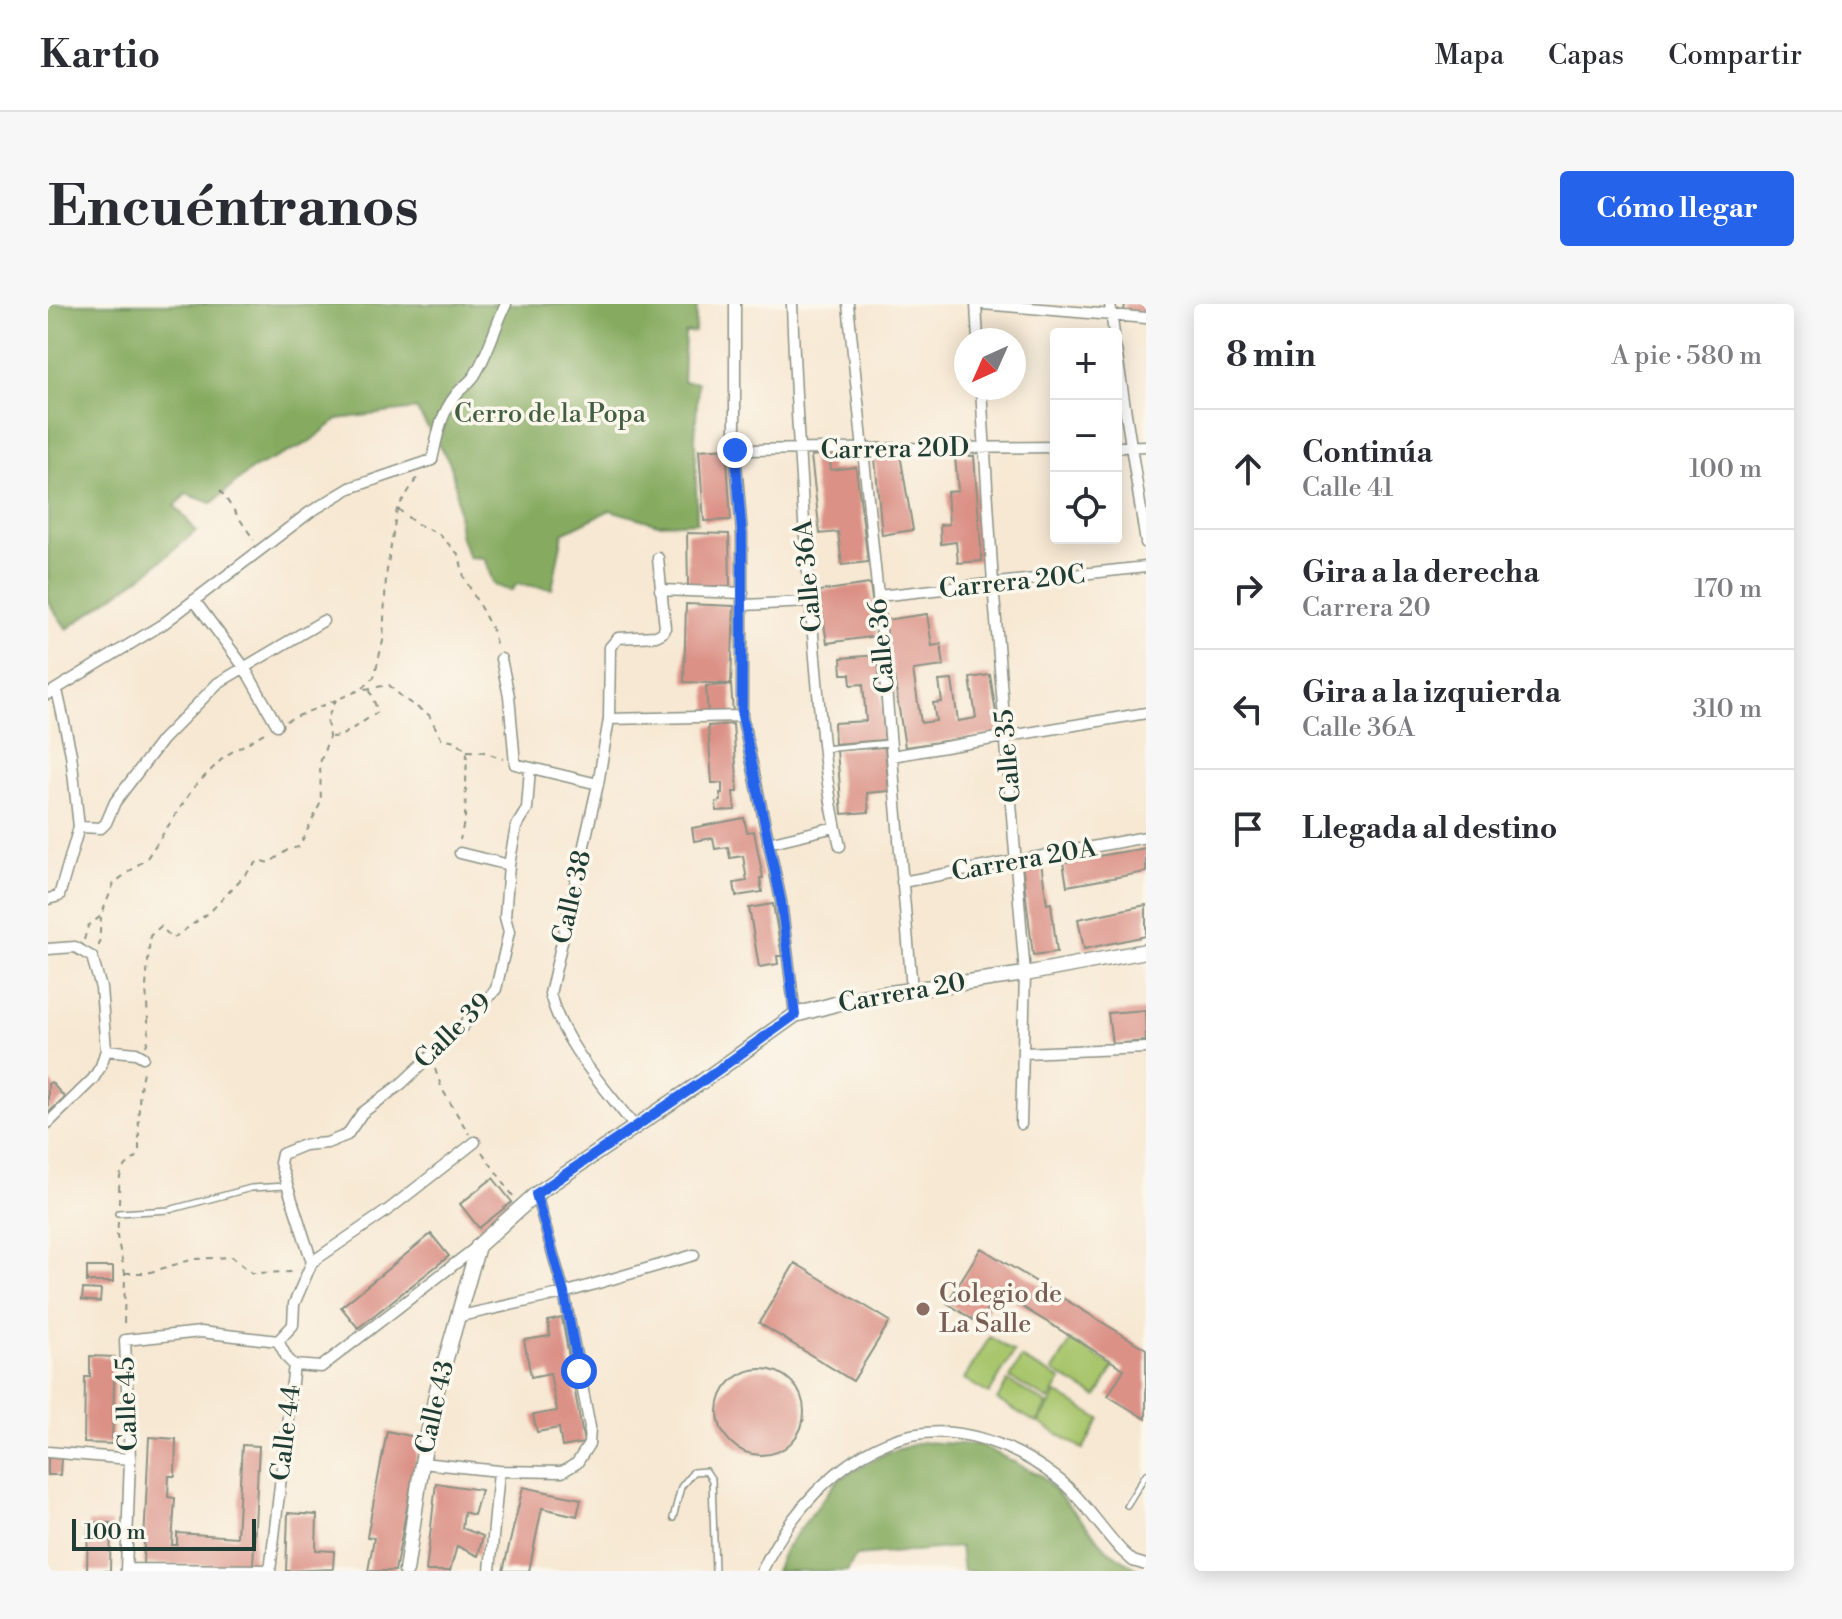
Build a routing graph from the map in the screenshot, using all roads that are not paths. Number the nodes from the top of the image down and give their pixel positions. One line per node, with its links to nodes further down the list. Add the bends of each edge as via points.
1 (506, 304): 27 (street, via 474,379 442,417 432,460 350,488 259,548)
2 (735, 304): 18 (street)
3 (792, 304): 19 (street, Calle 36A)
4 (848, 304): 17 (street, Calle 36)
5 (976, 304): 9 (street)
6 (983, 304): 7 (street)
7 (1110, 309): 8 (street)
8 (1146, 318)
9 (977, 328)
10 (1122, 391): 15 (street)
11 (982, 400): 16 (street, Calle 35)
12 (1146, 446): 15 (street)
13 (1050, 447): 16 (street, Carrera 20D)
14 (1122, 447): 15 (street)
15 (1130, 447): 20 (street)
16 (985, 448): 17 (street, Carrera 20D); 23 (street, Calle 35)
17 (862, 449): 19 (street, Carrera 20D); 25 (street, Calle 36)
18 (735, 450): 19 (street, Carrera 20D); 26 (street)
19 (798, 450): 28 (street, Calle 36A)
20 (1146, 543)
21 (658, 558): 24 (street)
22 (1146, 567): 23 (street, Carrera 20C)
23 (993, 584): 25 (street, Carrera 20C); 37 (street, Calle 35)
24 (660, 590): 26 (street); 35 (street, Calle 38, via 662,633 612,642)
25 (878, 596): 38 (street, Calle 36)
26 (742, 599): 28 (street); 34 (street)
27 (194, 600): 31 (street); 32 (street)
28 (810, 602): 39 (street, Calle 36A)
29 (323, 621): 31 (street)
30 (501, 659): 41 (street, via 515,764)
31 (244, 667): 36 (street); 43 (street, via 218,683 162,740 101,828)
32 (53, 692): 43 (street, via 71,754)
33 (1146, 713): 37 (street)
34 (742, 716): 35 (street); 46 (street)
35 (609, 719): 42 (street, Calle 38)
36 (277, 725)
37 (1007, 737): 40 (street); 49 (street, Calle 35)
38 (890, 743): 39 (lane); 40 (street, Calle 36)
39 (823, 749): 44 (street, Calle 36A)
40 (892, 756): 51 (street, Calle 36)
41 (530, 768): 42 (street); 50 (street, via 527,809 516,827)
42 (598, 784): 64 (street, Calle 38, via 550,994 570,1042)
43 (79, 827): 52 (street, via 59,896)
44 (835, 827): 46 (street); 47 (street, Calle 36A)
45 (1146, 837): 49 (street, Carrera 20A)
46 (768, 843): 57 (street)
47 (840, 846)
48 (460, 853): 50 (street)
49 (1016, 862): 51 (street, Carrera 20A); 55 (street, Calle 35)
50 (509, 865): 66 (street, Calle 39, via 509,932 496,989 401,1084 362,1113 347,1135 282,1154)
51 (902, 882): 56 (street, Calle 36)
52 (48, 899)
53 (48, 949): 59 (street, via 80,948 92,957 98,969)
54 (1146, 951): 55 (street, Carrera 20)
55 (1025, 974): 56 (street, Carrera 20); 60 (street, Calle 35)
56 (912, 989): 57 (street, Carrera 20)
57 (795, 1015): 64 (street, Carrera 20)
58 (1146, 1048): 60 (street)
59 (106, 1050): 61 (street); 62 (street, via 93,1079)
60 (1023, 1053): 63 (street, Calle 35)
61 (143, 1057)
62 (48, 1123)
63 (1021, 1124)
64 (635, 1127): 67 (street, Carrera 20)
65 (475, 1142): 71 (street)
66 (289, 1186): 68 (lane, via 251,1188 169,1210); 71 (street, Calle 39)
67 (536, 1194): 69 (street, Carrera 20); 72 (street)
68 (118, 1213)
69 (478, 1246): 73 (street, Calle 43); 75 (street, Carrera 20, via 321,1367)
70 (694, 1255): 72 (street)
71 (310, 1266): 74 (street, via 294,1304 293,1325)
72 (564, 1293): 73 (street); 79 (street, via 589,1444 577,1463 562,1472)
73 (456, 1317): 78 (street, Calle 43)
74 (278, 1341): 75 (street, Calle 44); 77 (street, Calle 45, via 201,1332 125,1340)
75 (294, 1365): 85 (street, Calle 44)
76 (48, 1452): 77 (street)
77 (130, 1459): 84 (street, Calle 45)
78 (422, 1463): 79 (street); 86 (street, Calle 43)
79 (499, 1471): 87 (street)
80 (1146, 1474): 81 (lane)
81 (1127, 1505)
82 (673, 1518): 88 (lane, via 681,1487 693,1472 706,1471 712,1480)
83 (1146, 1565): 89 (street, via 1122,1551 1061,1481 992,1442 951,1432 894,1439 842,1470 806,1503 772,1548)
84 (126, 1570): 85 (street)
85 (270, 1570)
86 (406, 1571)
87 (490, 1571)
88 (715, 1571)
89 (762, 1571)

